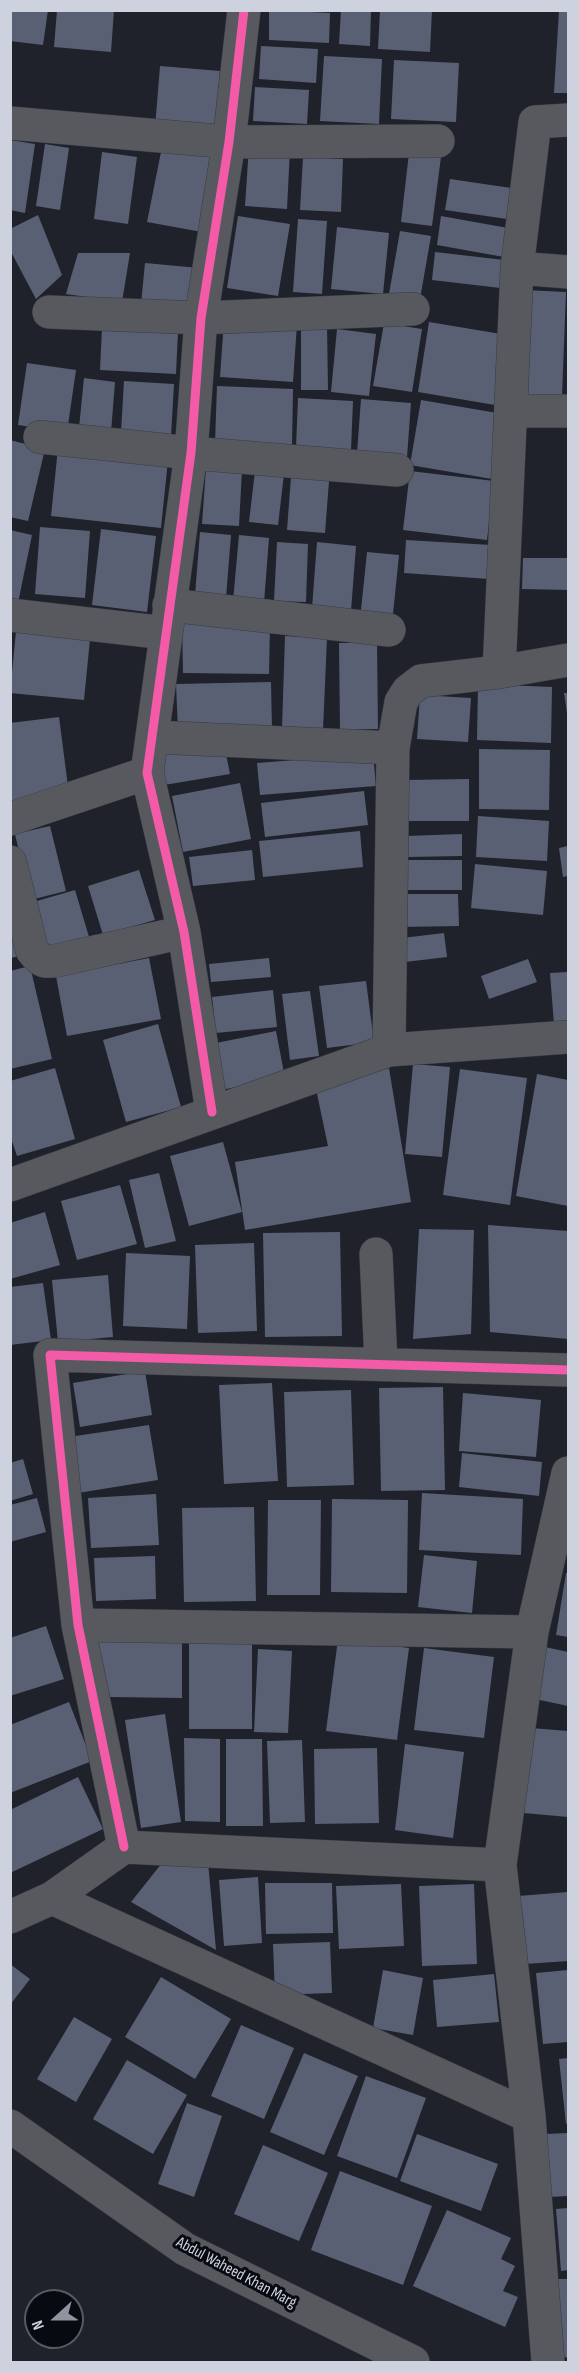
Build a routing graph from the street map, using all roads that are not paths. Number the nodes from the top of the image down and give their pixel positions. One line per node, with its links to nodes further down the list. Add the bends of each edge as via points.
1 (244, 10): 5 (street)
2 (568, 120): 6 (street, via 535,122)
3 (10, 123): 5 (street)
4 (438, 141): 5 (street)
5 (229, 142): 10 (street)
6 (517, 268): 7 (street); 11 (street)
7 (568, 272)
8 (413, 309): 10 (street)
9 (48, 312): 10 (street)
10 (201, 318): 14 (street)
11 (512, 411): 12 (street); 20 (street)
12 (568, 411)
13 (40, 437): 14 (street)
14 (191, 453): 15 (street); 17 (street)
15 (397, 470)
16 (10, 615): 17 (street)
17 (167, 619): 18 (street); 21 (street)
18 (389, 630)
19 (568, 660): 20 (street)
20 (499, 672): 22 (street, via 421,681 401,702)
21 (154, 737): 22 (street); 23 (street)
22 (393, 748): 28 (street)
23 (147, 773): 24 (street); 26 (street)
24 (10, 819)
25 (10, 862): 26 (street, via 39,960 59,960)
26 (183, 932): 29 (street)
27 (568, 1037): 28 (street)
28 (389, 1050): 29 (street)
29 (212, 1112): 30 (street)
30 (10, 1185)
31 (376, 1254): 32 (street)
32 (381, 1363): 33 (street); 35 (street, via 50,1355)
33 (568, 1370)
34 (568, 1473): 36 (street)
35 (78, 1625): 36 (street); 37 (street)
36 (532, 1632): 38 (street)
37 (124, 1847): 38 (street); 39 (street)
38 (500, 1865): 41 (street)
39 (52, 1899): 40 (street); 41 (street)
40 (10, 1917)
41 (529, 2116): 44 (street)
42 (10, 2126): 43 (street, Abdul Waheed Khan Marg, via 185,2249)
43 (412, 2362)
44 (548, 2362)

